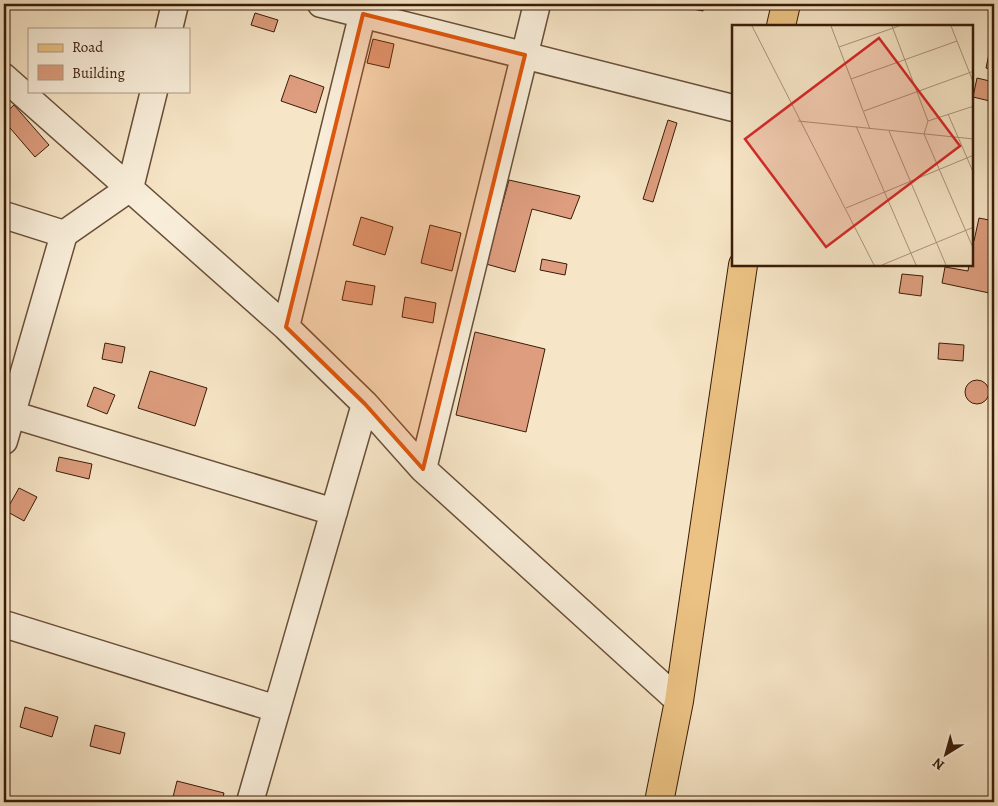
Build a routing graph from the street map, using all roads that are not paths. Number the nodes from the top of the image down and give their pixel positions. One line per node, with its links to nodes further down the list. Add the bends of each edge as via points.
1 (175, 4): 7 (street)
2 (321, 4): 5 (street)
3 (538, 4): 8 (street)
4 (786, 4): 6 (main road)
5 (364, 9): 8 (street); 16 (street)
6 (781, 25)
7 (169, 28)
8 (525, 55): 11 (street); 20 (street)
9 (4, 77): 12 (street)
10 (154, 92): 12 (street)
11 (732, 108)
12 (130, 188): 14 (street); 16 (street)
13 (4, 215): 14 (street)
14 (64, 234): 18 (street)
15 (743, 266): 23 (main road)
16 (286, 327): 17 (street)
17 (365, 404): 20 (street); 21 (street)
18 (8, 413): 19 (street); 21 (street)
19 (4, 440)
20 (423, 468): 23 (street)
21 (334, 512): 24 (street)
22 (4, 624): 24 (street)
23 (679, 701): 26 (main road)
24 (277, 710): 25 (street)
25 (250, 802)
26 (659, 802)

